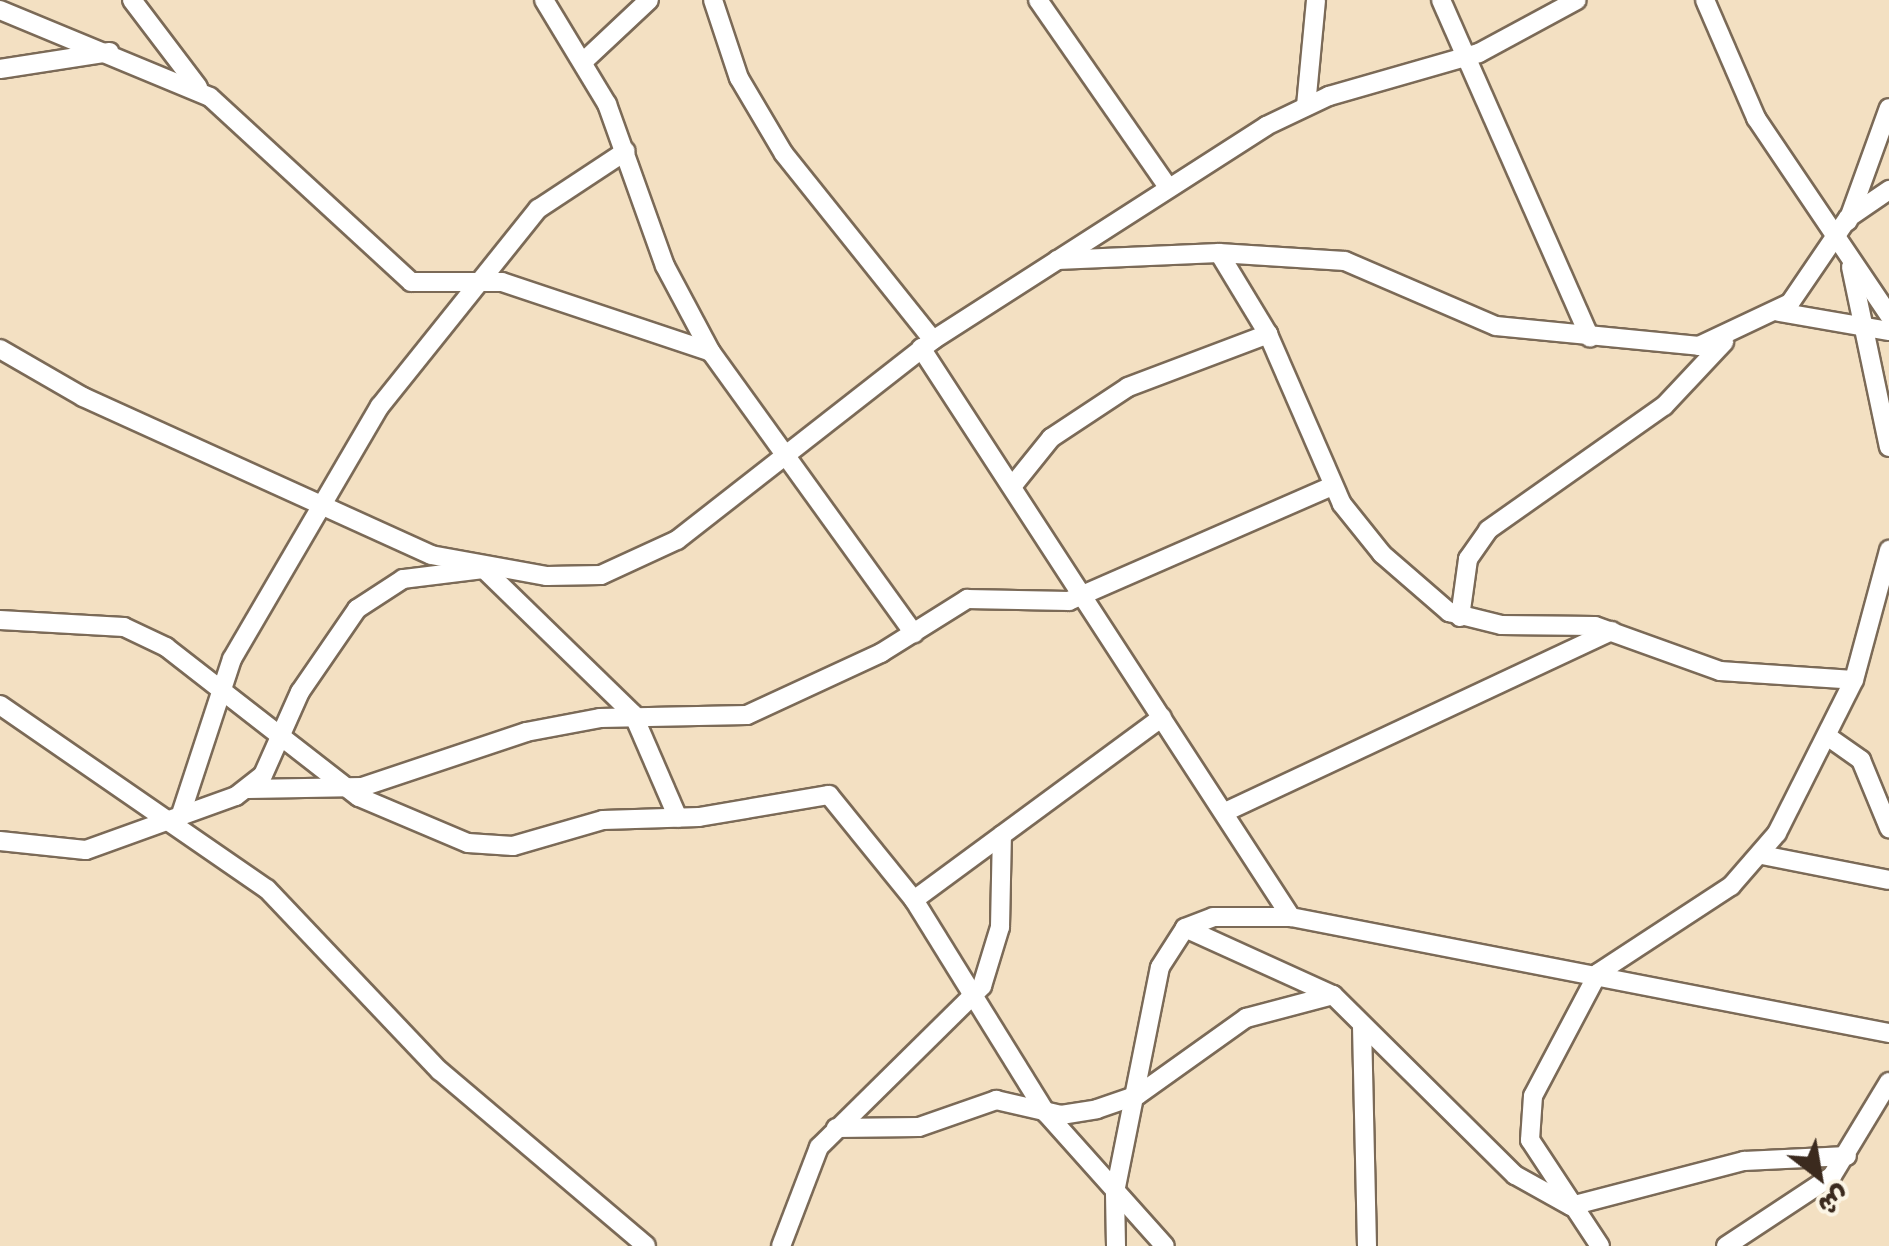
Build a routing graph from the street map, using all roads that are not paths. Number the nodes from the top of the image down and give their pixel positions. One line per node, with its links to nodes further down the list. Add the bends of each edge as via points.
1 (132, 0): 15 (street)
2 (544, 0): 13 (street)
3 (649, 0): 13 (street)
4 (713, 0): 34 (street, via 740,78 784,154)
5 (1038, 0): 19 (street)
6 (1316, 0): 16 (street)
7 (1441, 0): 12 (street)
8 (1577, 0): 12 (street)
9 (1705, 0): 22 (street, via 1751,108)
10 (0, 10): 11 (street)
11 (115, 52): 14 (street); 15 (street)
12 (1470, 56): 16 (street); 32 (street)
13 (584, 61): 18 (street)
14 (0, 68)
15 (202, 92): 26 (street, via 411,282)
16 (1306, 106): 19 (street)
17 (1889, 108): 21 (street)
18 (626, 151): 26 (street, via 538,209); 36 (street, via 665,266)
19 (1168, 187): 25 (street)
20 (1889, 190): 21 (street)
21 (1848, 218): 22 (street); 24 (street)
22 (1832, 239): 24 (street); 27 (street)
23 (1219, 253): 25 (street); 31 (street); 32 (street, via 1357,264 1496,326)
24 (1849, 259): 28 (street); 29 (street)
25 (1056, 260): 34 (street)
26 (480, 280): 36 (street); 41 (street, via 400,378)
27 (1779, 312): 29 (street); 33 (street)
28 (1889, 315)
29 (1864, 326): 30 (street); 37 (street)
30 (1889, 331)
31 (1268, 334): 39 (street, via 1128,387 1051,438); 40 (street)
32 (1590, 338): 33 (street)
33 (1724, 342): 45 (street, via 1664,406 1488,530 1468,559)
34 (927, 344): 38 (street); 39 (street)
35 (0, 349): 41 (street)
36 (711, 352): 38 (street)
37 (1889, 447)
38 (780, 460): 43 (street, via 628,567 570,577); 48 (street)
39 (1014, 484): 44 (street)
40 (1332, 486): 44 (street); 45 (street, via 1382,554)
41 (316, 506): 43 (street); 50 (street)
42 (1889, 550): 49 (street)
43 (484, 569): 52 (street); 54 (street, via 404,578 377,592 330,644)
44 (1086, 596): 48 (street, via 1053,604 974,597); 53 (street)
45 (1460, 617): 47 (street)
46 (0, 620): 50 (street, via 124,627)
47 (1612, 630): 49 (street, via 1720,671); 58 (street)
48 (914, 633): 52 (street, via 747,714)
49 (1854, 680): 55 (street)
50 (220, 690): 54 (street); 59 (street)
51 (0, 704): 59 (street, via 69,760)
52 (633, 714): 56 (street, via 526,732); 60 (street)
53 (1162, 718): 58 (street); 62 (street)
54 (282, 734): 56 (street); 57 (street)
55 (1828, 736): 61 (street, via 1864,765); 64 (street)
56 (346, 788): 57 (street); 60 (street, via 492,847 604,820)
57 (248, 789): 59 (street)
58 (1225, 812): 67 (street)
59 (175, 816): 63 (street, via 86,850); 81 (street, via 267,889 440,1071)
60 (678, 818): 66 (street, via 823,792)
61 (1889, 828)
62 (1002, 834): 66 (street); 71 (street, via 996,950)
63 (0, 842)
64 (1762, 855): 65 (street); 69 (street, via 1732,886)
65 (1889, 880)
66 (914, 900): 71 (street)
67 (1291, 918): 68 (street, via 1234,914); 69 (street)
68 (1185, 928): 70 (street); 75 (street, via 1154,988)
69 (1598, 973): 73 (street); 80 (street, via 1526,1121)
70 (1333, 995): 72 (street); 75 (street, via 1246,1018)
71 (973, 998): 76 (street); 77 (street)
72 (1362, 1026): 80 (street, via 1422,1074 1515,1175); 85 (street)
73 (1889, 1033)
74 (1889, 1082): 78 (street)
75 (1138, 1095): 76 (street, via 1080,1113); 79 (street)
76 (1046, 1113): 77 (street, via 996,1100 919,1127); 79 (street)
77 (836, 1128): 82 (street, via 808,1163)
78 (1847, 1156): 80 (street, via 1744,1161); 87 (street, via 1812,1194)
79 (1115, 1192): 83 (street); 84 (street)
80 (1571, 1206): 86 (street)
81 (646, 1246)
82 (782, 1246)
83 (1116, 1246)
84 (1165, 1246)
85 (1367, 1246)
86 (1600, 1246)
87 (1726, 1246)

